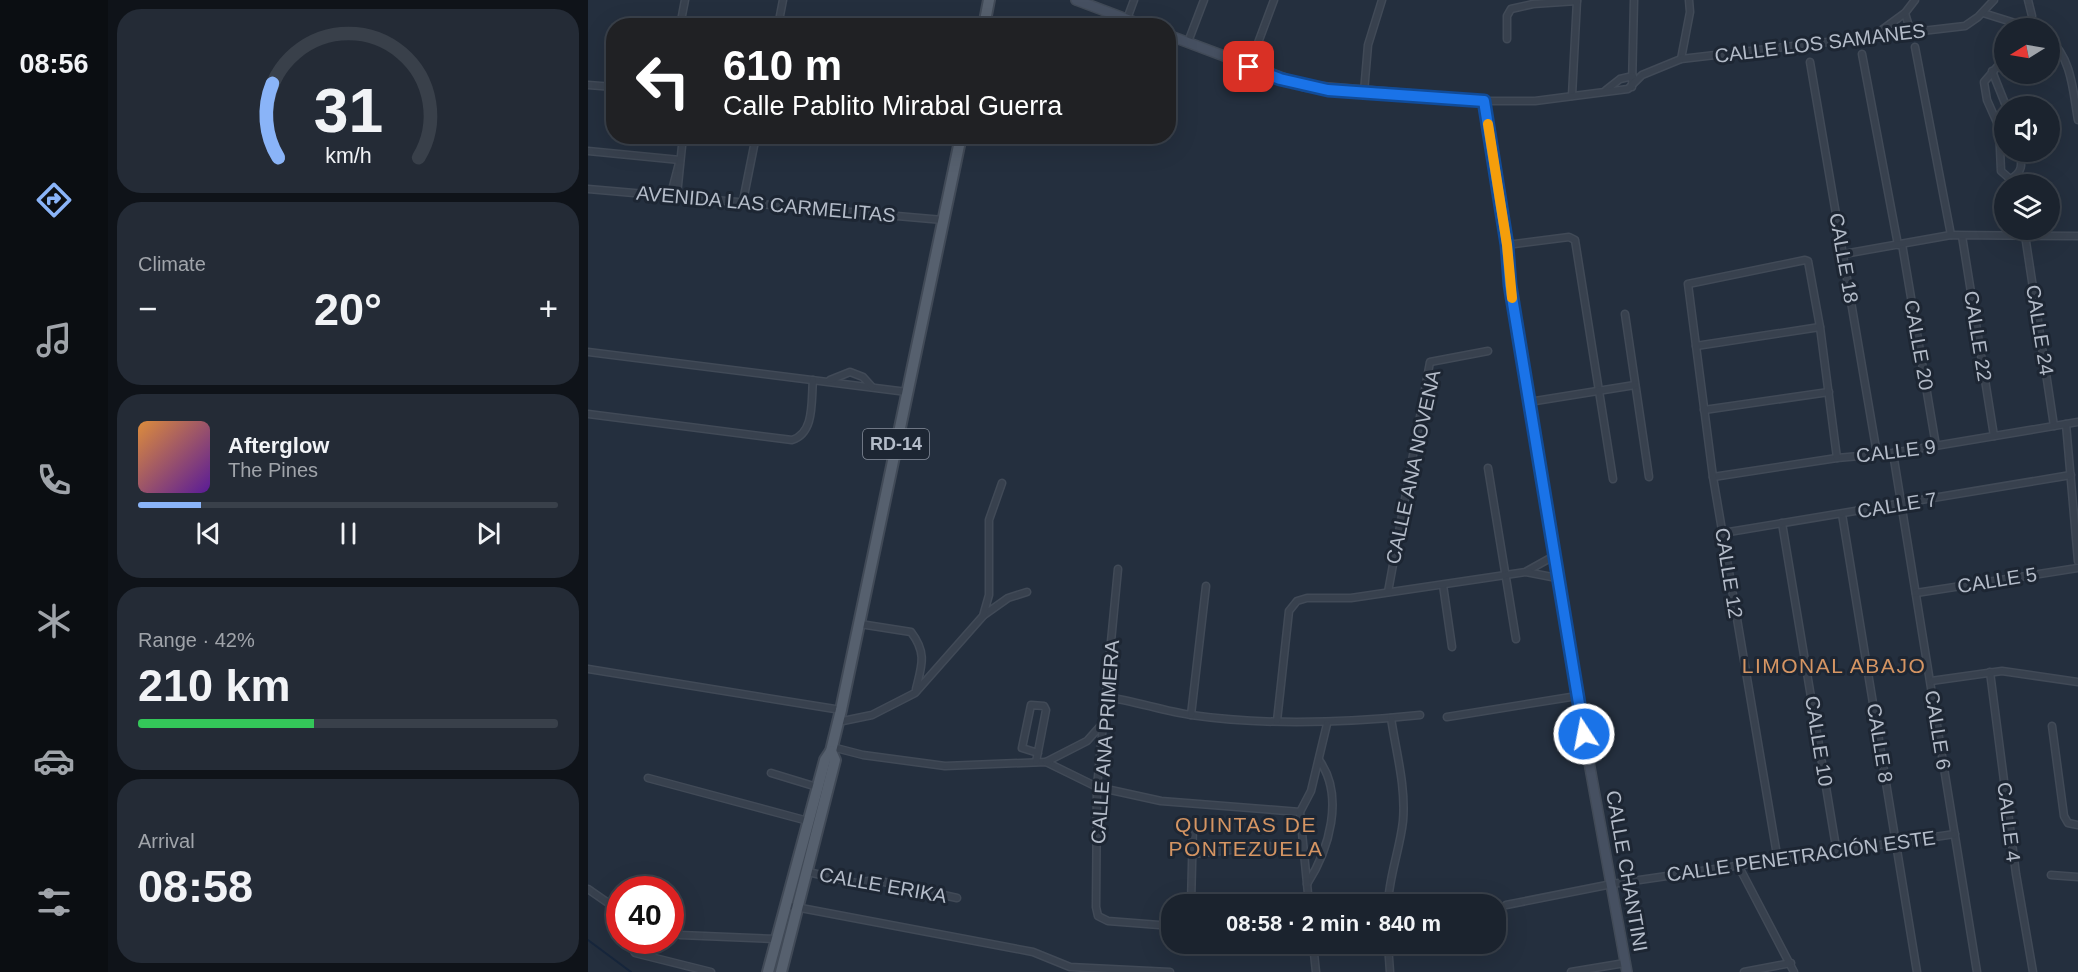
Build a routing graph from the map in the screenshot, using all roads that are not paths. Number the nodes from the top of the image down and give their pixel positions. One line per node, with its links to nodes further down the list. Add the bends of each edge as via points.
1 (685, 0): 18 (street)
2 (783, 0): 19 (street)
3 (989, 0): 20 (main road)
4 (1076, 0): 21 (street)
5 (1134, 0): 22 (street)
6 (1204, 0): 28 (street)
7 (1274, 0): 34 (street)
8 (1382, 0): 42 (street, via 1368,45)
9 (1577, 0): 27 (street, via 1511,9 1507,16); 43 (street)
10 (1634, 0): 36 (street)
11 (1689, 0): 32 (street)
12 (1916, 0): 15 (street)
13 (1994, 0): 16 (street, CALLE LOS SAMANES)
14 (2028, 0): 17 (street)
15 (1905, 13): 24 (street); 25 (street)
16 (1983, 13): 23 (street); 24 (street, CALLE LOS SAMANES, via 1965,26)
17 (2032, 16)
18 (682, 18)
19 (780, 18)
20 (986, 18)
21 (1123, 18)
22 (1126, 18)
23 (1997, 18)
24 (1911, 33): 25 (street, CALLE LOS SAMANES)
25 (1872, 37): 32 (street, CALLE LOS SAMANES)
26 (1176, 38): 28 (street)
27 (1508, 39)
28 (1188, 42): 34 (street)
29 (1915, 47): 60 (street)
30 (1862, 54): 66 (street, CALLE 20)
31 (2060, 54): 47 (street, via 2070,75)
32 (1681, 59): 37 (street, CALLE LOS SAMANES)
33 (1810, 62): 67 (street, CALLE 18)
34 (1249, 67): 42 (street, via 1304,86)
35 (1992, 71): 44 (street); 46 (street, via 1984,82)
36 (1632, 76): 37 (street, CALLE LOS SAMANES); 40 (street); 41 (street, CALLE LOS SAMANES, via 1620,79)
37 (1640, 76): 40 (street)
38 (588, 85): 39 (street)
39 (606, 86)
40 (1632, 87): 41 (street)
41 (1606, 90): 43 (street)
42 (1364, 93): 45 (street)
43 (1572, 96): 45 (street)
44 (2002, 96)
45 (1484, 101): 65 (street, CALLE CHANTINI)
46 (1994, 116)
47 (2078, 120)
48 (682, 144): 52 (street)
49 (754, 144): 57 (street)
50 (959, 144): 58 (main road, RD-14)
51 (588, 151): 52 (street)
52 (680, 160): 56 (street)
53 (2001, 162): 54 (street, via 2001,171 2010,179 2017,176)
54 (2021, 162)
55 (588, 189): 56 (street, AVENIDA LAS CARMELITAS)
56 (674, 195): 57 (street, AVENIDA LAS CARMELITAS)
57 (743, 201): 58 (street, AVENIDA LAS CARMELITAS)
58 (943, 220): 78 (main road, RD-14)
59 (1994, 235): 61 (street)
60 (1951, 236): 61 (street); 66 (street)
61 (1962, 236): 86 (street, CALLE 22)
62 (2060, 236): 63 (street)
63 (2078, 236)
64 (2026, 240): 85 (street, CALLE 24)
65 (1507, 245): 77 (street, via 1569,237 1575,240); 80 (street, CALLE CHANTINI)
66 (1900, 245): 67 (street); 87 (street, CALLE 20)
67 (1844, 254): 89 (street, CALLE 18)
68 (1625, 314): 75 (street)
69 (1820, 327): 70 (street); 70 (street, CALLE 12, via 1810,264 1805,260 1688,284); 79 (street)
70 (1696, 346): 81 (street, CALLE 12)
71 (1488, 351): 111 (street, CALLE ANA NOVENA, via 1430,362)
72 (588, 352): 73 (street)
73 (813, 381): 74 (street); 82 (street, via 808,429 802,437 792,440)
74 (830, 381): 76 (street); 76 (street, via 850,372 863,377)
75 (1635, 385): 77 (street); 93 (street)
76 (873, 388): 78 (street)
77 (1601, 391): 80 (street); 95 (street)
78 (907, 392): 114 (main road, RD-14)
79 (1829, 392): 81 (street); 90 (street)
80 (1529, 402): 101 (street, CALLE CHANTINI)
81 (1704, 410): 94 (street, CALLE 12)
82 (588, 414)
83 (2078, 422): 84 (street, CALLE 9)
84 (2066, 424): 85 (street, CALLE 9); 92 (street)
85 (2054, 426): 86 (street, CALLE 9)
86 (1994, 436): 87 (street, CALLE 9)
87 (1936, 446): 88 (street, CALLE 9)
88 (1893, 453): 89 (street, CALLE 9); 97 (street, CALLE 6)
89 (1877, 454): 90 (street, CALLE 9)
90 (1837, 458): 94 (street, CALLE 9)
91 (1488, 468): 106 (street)
92 (2071, 475): 97 (street, CALLE 7); 102 (street)
93 (1649, 477)
94 (1713, 477): 100 (street, CALLE 12)
95 (1613, 479)
96 (1002, 483): 113 (street, via 989,520 989,595)
97 (1902, 504): 98 (street, CALLE 7); 112 (street, CALLE 6)
98 (1842, 514): 99 (street, CALLE 7); 148 (street, CALLE 8)
99 (1782, 523): 100 (street, CALLE 7); 150 (street, CALLE 10)
100 (1723, 533): 152 (street, CALLE 12)
101 (1554, 556): 105 (street); 107 (street, CALLE CHANTINI)
102 (2078, 561)
103 (1118, 568): 123 (street, CALLE ANA PRIMERA)
104 (2078, 568): 112 (street, CALLE 5)
105 (1526, 572): 106 (street); 107 (street)
106 (1506, 575): 108 (street); 115 (street)
107 (1557, 578): 122 (street, CALLE CHANTINI)
108 (1443, 585): 111 (street); 116 (street)
109 (1206, 586): 125 (street)
110 (1027, 592): 113 (street, via 1008,598)
111 (1388, 592): 129 (street, via 1297,601 1289,611)
112 (1916, 593): 119 (street, CALLE 6)
113 (983, 616): 121 (street)
114 (860, 624): 121 (street, via 911,632 922,646); 124 (main road, RD-14)
115 (1516, 639)
116 (1452, 647)
117 (588, 669): 124 (street)
118 (1990, 672): 119 (street); 120 (street, via 2012,671); 187 (street, CALLE 4)
119 (1931, 681): 147 (street, CALLE 6)
120 (2078, 682)
121 (915, 693): 131 (street, via 872,714)
122 (1577, 696): 127 (street); 158 (street, CALLE CHANTINI)
123 (1106, 697): 125 (street); 130 (street, CALLE ANA PRIMERA)
124 (841, 710): 131 (main road, RD-14)
125 (1191, 715): 129 (street)
126 (1420, 715): 128 (street)
127 (1447, 717)
128 (1391, 718): 132 (street); 162 (street, via 1403,822)
129 (1277, 721): 132 (street)
130 (1104, 722): 138 (street, via 1087,741); 142 (street, CALLE ANA PRIMERA)
131 (838, 723): 134 (main road, RD-14)
132 (1327, 724): 136 (street)
133 (2052, 726): 145 (street, via 2064,816 2068,823)
134 (831, 749): 137 (street, via 945,766); 141 (main road, RD-14); 154 (main road, RD-14, via 835,760)
135 (1038, 753): 135 (street, via 1046,710 1044,706 1030,705 1022,748); 137 (street)
136 (1319, 760): 143 (street, via 1311,791); 157 (street, via 1328,780 1332,818)
137 (1036, 762): 138 (street)
138 (1046, 762): 142 (street)
139 (771, 773): 141 (street)
140 (648, 778): 144 (street)
141 (817, 787): 144 (main road, RD-14)
142 (1097, 787): 143 (street, via 1161,801); 168 (street, CALLE ANA PRIMERA, via 1098,916 1108,921)
143 (1300, 812): 157 (street)
144 (808, 821): 166 (main road, RD-14)
145 (2078, 825)
146 (1193, 826): 151 (street)
147 (1955, 834): 148 (street, CALLE PENETRACIÓN ESTE); 186 (street, CALLE 6)
148 (1897, 843): 150 (street, CALLE PENETRACIÓN ESTE); 185 (street, CALLE 8)
149 (1269, 846): 151 (street)
150 (1837, 853): 152 (street, CALLE PENETRACIÓN ESTE)
151 (1193, 854): 160 (street)
152 (1778, 861): 153 (street, CALLE PENETRACIÓN ESTE)
153 (1738, 865): 158 (street, CALLE PENETRACIÓN ESTE); 174 (street)
154 (808, 872): 163 (street, CALLE ERIKA, via 856,883 875,880); 167 (main road, RD-14)
155 (2051, 875): 156 (street)
156 (2078, 877)
157 (1307, 884): 161 (street)
158 (1612, 884): 165 (street, CALLE PENETRACIÓN ESTE); 175 (street, CALLE CHANTINI)
159 (588, 889): 164 (street)
160 (1191, 894)
161 (1308, 894)
162 (1389, 894)
163 (957, 898)
164 (606, 902)
165 (1506, 905)
166 (785, 906): 167 (street); 170 (main road, RD-14)
167 (797, 908): 178 (main road, RD-14); 179 (street, via 1033,952 1070,967)
168 (1161, 925)
169 (684, 935): 170 (street)
170 (777, 939): 177 (main road, RD-14)
171 (639, 954): 176 (street)
172 (1314, 954): 180 (street)
173 (1389, 954): 181 (street)
174 (1791, 963): 183 (street); 184 (street)
175 (1626, 967): 182 (street)
176 (711, 972)
177 (768, 972)
178 (782, 972)
179 (1170, 972)
180 (1316, 972)
181 (1390, 972)
182 (1570, 972)
183 (1744, 972)
184 (1794, 972)
185 (1917, 972)
186 (1977, 972)
187 (2033, 972)

